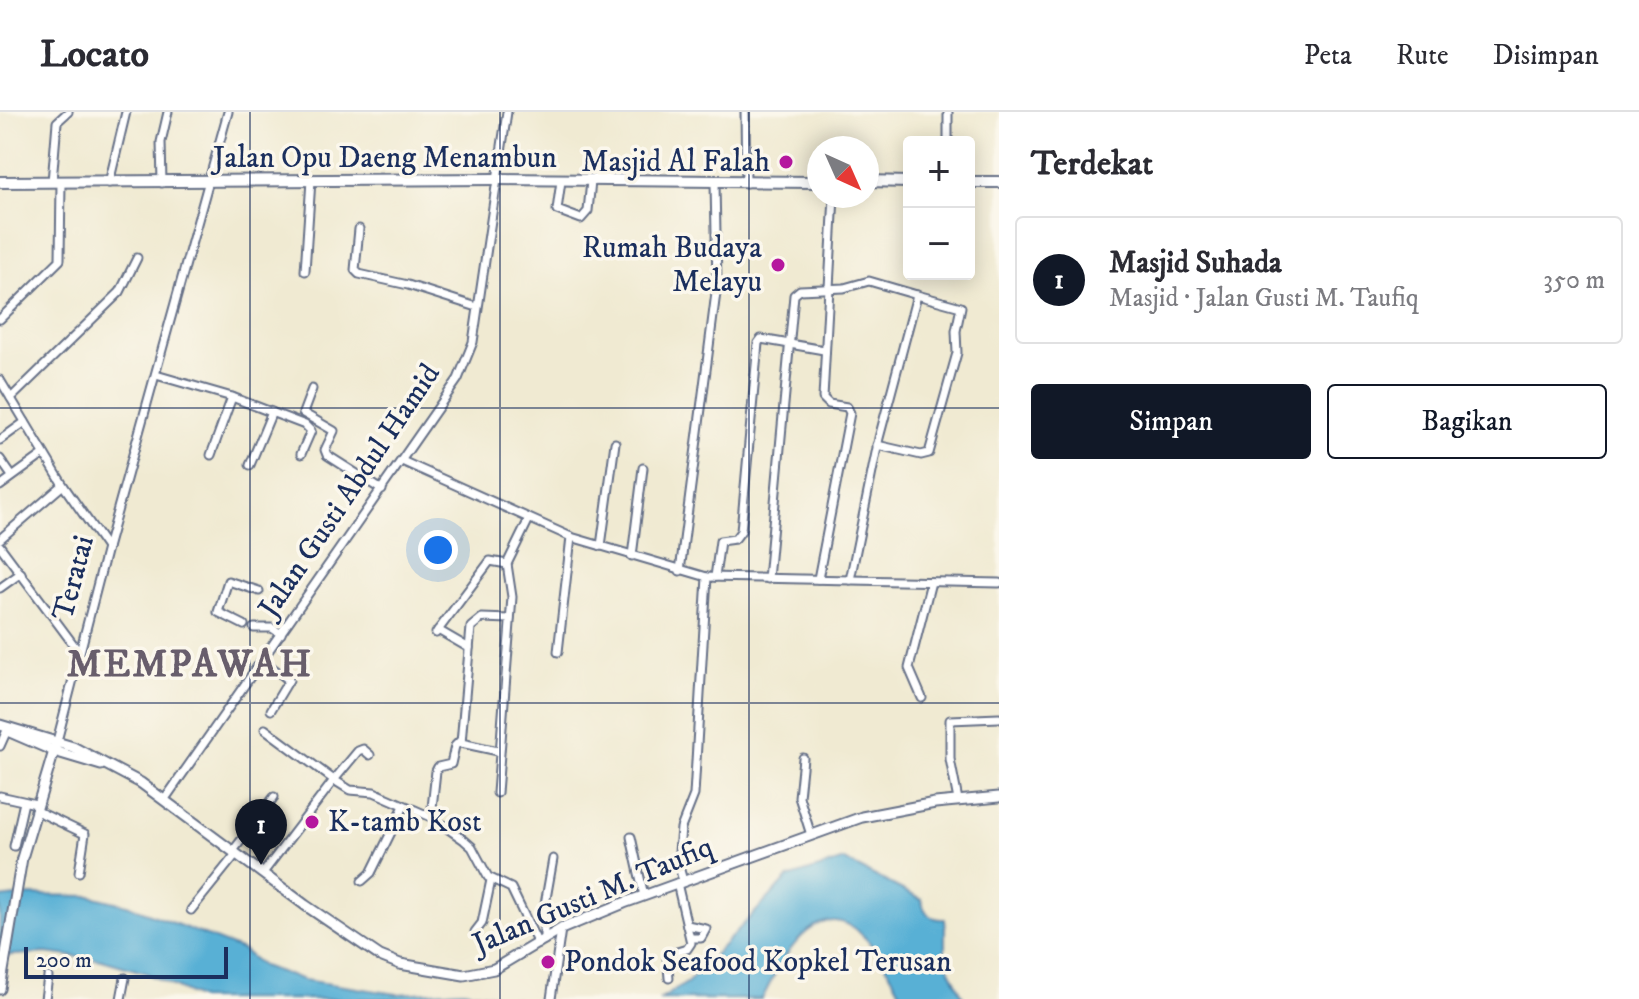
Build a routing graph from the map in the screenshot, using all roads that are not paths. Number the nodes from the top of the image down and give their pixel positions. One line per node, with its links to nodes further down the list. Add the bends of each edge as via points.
1 (68, 112): 15 (street, via 57,122)
2 (126, 112): 20 (street)
3 (168, 112): 21 (street, via 161,142)
4 (228, 112): 22 (street, Teratai)
5 (507, 112): 9 (street, Jalan Gusti Abdul Hamid)
6 (745, 112): 24 (street)
7 (948, 112): 8 (street)
8 (948, 136)
9 (496, 179): 10 (highway, Jalan Opu Daeng Menambun); 11 (highway, Jalan Opu Daeng Menambun); 31 (street, Jalan Gusti Abdul Hamid)
10 (311, 180): 22 (highway, Jalan Opu Daeng Menambun); 28 (street)
11 (561, 181): 12 (highway, Jalan Opu Daeng Menambun); 12 (street, via 557,210 581,219 588,211)
12 (591, 181): 23 (highway, Jalan Opu Daeng Menambun)
13 (879, 181): 17 (highway)
14 (0, 182): 15 (highway, Jalan Opu Daeng Menambun)
15 (56, 182): 20 (highway, Jalan Opu Daeng Menambun); 32 (street, via 60,260)
16 (807, 182): 24 (highway, Jalan Opu Daeng Menambun)
17 (903, 182)
18 (975, 182): 19 (highway)
19 (999, 182)
20 (109, 183): 21 (highway, Jalan Opu Daeng Menambun)
21 (162, 183): 22 (highway, Jalan Opu Daeng Menambun)
22 (209, 183): 35 (street, Teratai)
23 (715, 183): 24 (highway, Jalan Opu Daeng Menambun); 64 (street, via 717,285)
24 (746, 183)
25 (833, 208): 29 (street)
26 (359, 229): 31 (street, via 359,274)
27 (137, 258): 39 (street, via 120,292)
28 (305, 271)
29 (827, 290): 30 (street, via 869,281); 33 (street, via 795,293); 34 (street)
30 (917, 295): 44 (street); 44 (street, via 961,307 951,379 929,453)
31 (477, 307): 49 (street, Jalan Gusti Abdul Hamid, via 473,342 458,379)
32 (0, 319)
33 (789, 344): 34 (street); 66 (street, via 761,339 758,343 741,531 735,539 720,541); 67 (street)
34 (824, 350): 68 (street, via 823,398 850,413)
35 (156, 375): 38 (street); 61 (street, Teratai)
36 (0, 380): 39 (street)
37 (312, 389): 55 (street, via 302,410 333,430 325,453)
38 (232, 397): 40 (street); 47 (street)
39 (11, 398): 41 (street)
40 (272, 412): 46 (street, via 311,429); 50 (street)
41 (25, 422): 42 (street); 45 (street)
42 (0, 440)
43 (615, 443): 60 (street)
44 (877, 445): 69 (street)
45 (44, 454): 52 (street); 53 (street)
46 (301, 454)
47 (211, 455)
48 (0, 459): 52 (street)
49 (402, 461): 55 (street, Jalan Gusti Abdul Hamid); 56 (street)
50 (250, 465)
51 (643, 468): 62 (street)
52 (12, 476): 54 (street)
53 (63, 485): 58 (street); 61 (street)
54 (0, 486)
55 (382, 490): 77 (street, Jalan Gusti Abdul Hamid)
56 (529, 519): 57 (street); 63 (street)
57 (571, 537): 60 (street); 80 (street)
58 (0, 539)
59 (0, 546): 65 (street)
60 (601, 546): 62 (street)
61 (107, 548): 79 (street, Teratai)
62 (632, 556): 64 (street)
63 (507, 564): 74 (street); 78 (street, via 490,561 437,631)
64 (680, 571): 66 (street)
65 (21, 573): 72 (street); 79 (street)
66 (711, 577): 67 (street); 113 (street, via 694,795 678,852)
67 (768, 579): 68 (street)
68 (818, 579): 69 (street)
69 (850, 580): 70 (street)
70 (931, 582): 71 (street); 82 (street, via 909,668)
71 (999, 583)
72 (0, 588)
73 (259, 591): 75 (street, via 234,582 224,585 218,612)
74 (510, 619): 78 (street, via 478,619 471,627); 90 (street)
75 (244, 625)
76 (254, 628): 77 (street)
77 (281, 634): 81 (street, Jalan Gusti Abdul Hamid)
78 (469, 648): 87 (street)
79 (79, 652): 89 (street, Teratai)
80 (558, 652)
81 (263, 661): 83 (street, via 289,680); 98 (street, Jalan Gusti Abdul Hamid)
82 (922, 698)
83 (271, 710)
84 (999, 718): 99 (street, via 950,720)
85 (4, 727): 88 (street); 89 (main road, Jalan Gusti M. Taufiq)
86 (265, 729): 93 (street)
87 (461, 740): 90 (street, via 466,747); 103 (street, via 452,764 436,771)
88 (0, 746)
89 (56, 746): 98 (main road, Jalan Gusti M. Taufiq, via 116,768); 102 (main road, Teratai)
90 (498, 751): 94 (street)
91 (370, 755): 93 (street, via 358,751)
92 (803, 758): 104 (street, via 799,797)
93 (334, 780): 101 (street); 110 (street)
94 (497, 793)
95 (0, 796): 100 (street)
96 (274, 797): 107 (street)
97 (999, 797): 99 (main road, Jalan Gusti M. Taufiq)
98 (165, 799): 107 (main road, Jalan Gusti M. Taufiq)
99 (958, 800): 104 (main road, Jalan Gusti M. Taufiq, via 874,815)
100 (24, 802): 102 (street); 106 (street)
101 (404, 806): 103 (street); 112 (street)
102 (36, 807): 109 (street, via 85,834); 124 (main road, Teratai)
103 (431, 817): 111 (street, via 472,847)
104 (811, 835): 113 (main road, Jalan Gusti M. Taufiq)
105 (631, 837): 114 (street)
106 (14, 846)
107 (234, 852): 110 (main road, Jalan Gusti M. Taufiq); 115 (street)
108 (553, 859): 120 (street)
109 (79, 872)
110 (263, 873): 120 (main road, Jalan Gusti M. Taufiq, via 369,950 400,964 464,975 494,969)
111 (491, 880): 118 (street, via 482,923); 120 (street, via 511,888)
112 (362, 881)
113 (680, 882): 114 (main road, Jalan Gusti M. Taufiq); 116 (street)
114 (644, 896): 117 (main road, Jalan Gusti M. Taufiq)
115 (191, 910)
116 (687, 925): 119 (street); 119 (street, via 706,929 701,938)
117 (561, 929): 120 (main road, Jalan Gusti M. Taufiq); 125 (street)
118 (475, 932)
119 (691, 938): 123 (street, via 687,949 667,955)
120 (541, 942)
121 (48, 977): 126 (street)
122 (125, 978): 127 (street)
123 (669, 978)
124 (0, 989)
125 (551, 998)
126 (45, 999)
127 (121, 999)

